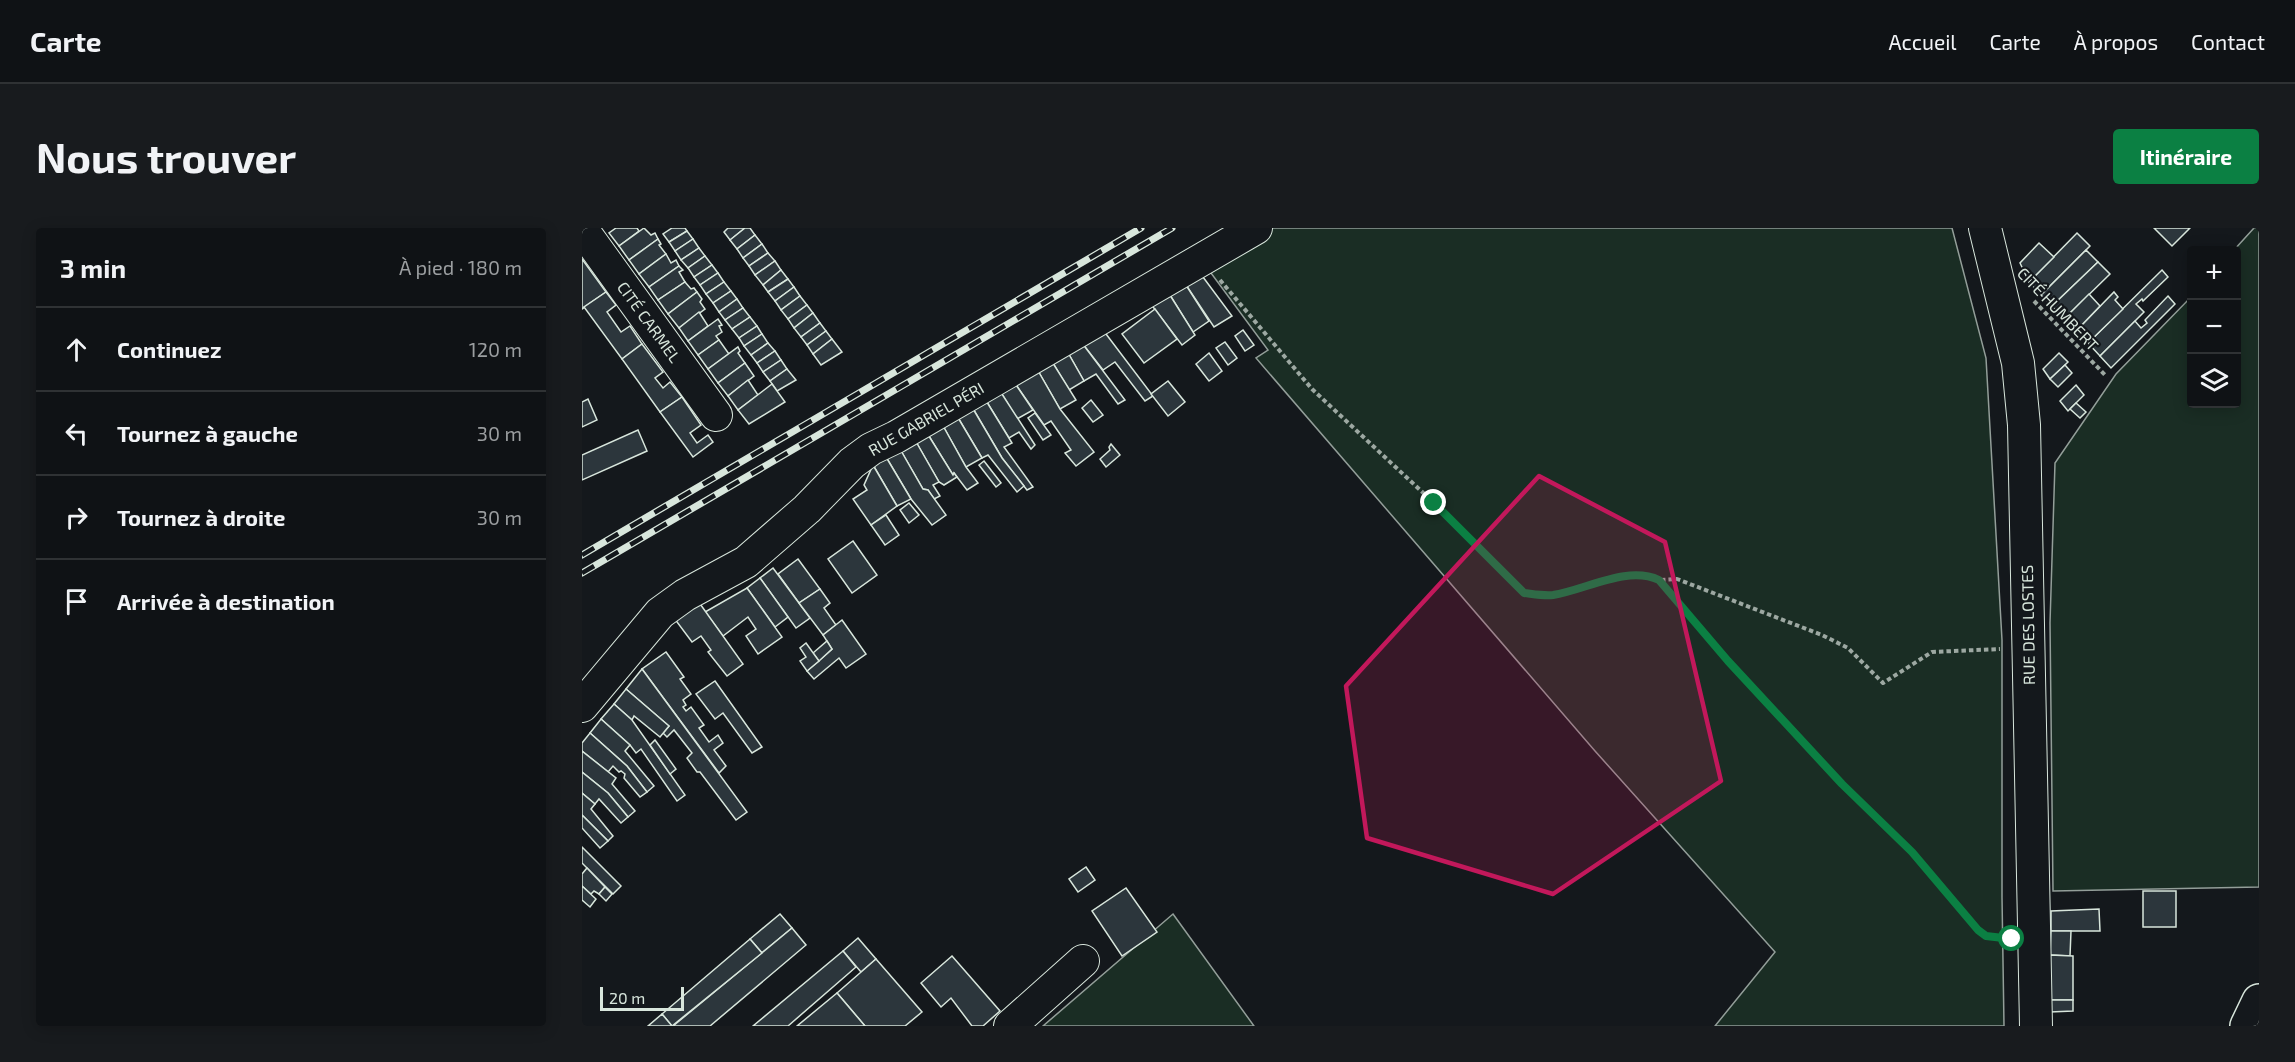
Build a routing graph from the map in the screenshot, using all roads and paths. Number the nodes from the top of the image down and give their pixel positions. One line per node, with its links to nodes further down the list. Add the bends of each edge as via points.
1 (1256, 228): 4 (street, RUE GABRIEL PÉRI)
2 (1985, 228): 15 (street, RUE DES LOSTES, via 2018,363 2024,425)
3 (582, 229): 7 (street, CITÉ CARMEL)
4 (1203, 259): 8 (path, via 1312,389 1524,593 1552,595 1627,576 1648,575); 10 (street, RUE GABRIEL PÉRI, via 871,449 746,562 660,613)
5 (2034, 301): 6 (path, CITÉ HUMBERT)
6 (2106, 376)
7 (716, 415)
8 (1659, 580): 9 (path, via 1677,579 1822,634 1848,648 1883,683 1932,652); 11 (path, via 1842,784 1912,852 1978,930 1986,936)
9 (2008, 649)
10 (582, 706)
11 (2012, 939)
12 (1083, 961): 14 (street)
13 (2259, 1001): 16 (main road)
14 (1010, 1026)
15 (2036, 1026)
16 (2247, 1026)

